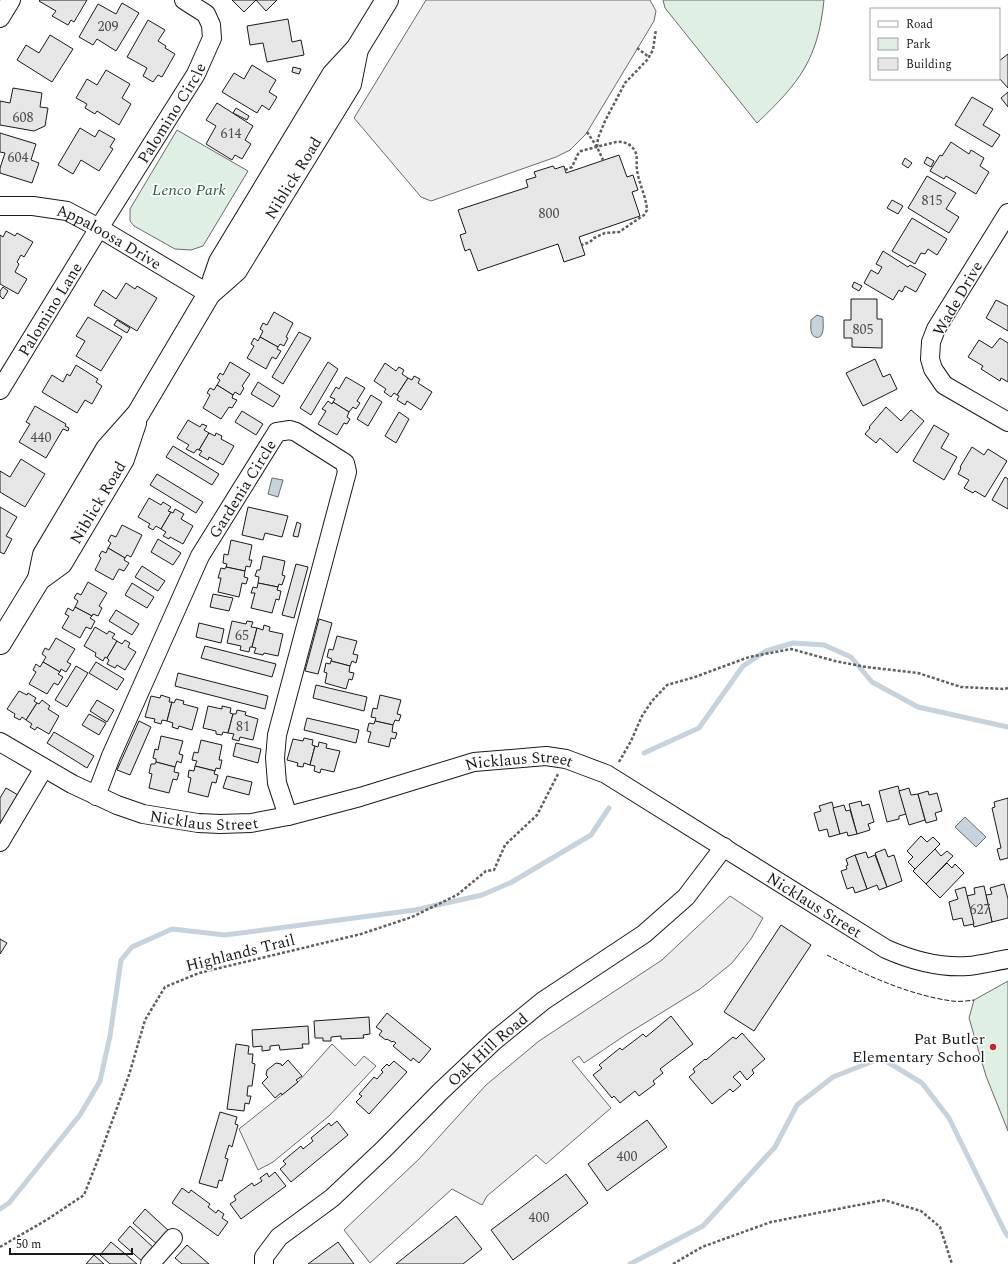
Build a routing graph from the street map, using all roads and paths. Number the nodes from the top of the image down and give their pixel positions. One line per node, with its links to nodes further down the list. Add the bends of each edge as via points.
1 (11, 0): 4 (street)
2 (184, 0): 14 (street, Palomino Circle, via 206,14 211,25 212,38 192,81)
3 (387, 0): 16 (main road, Niblick Road, via 357,49 350,84 236,270)
4 (0, 18)
5 (656, 29): 7 (path)
6 (637, 48): 7 (path)
7 (649, 57): 9 (path, via 626,83 605,121)
8 (587, 132): 9 (path)
9 (597, 147): 10 (path); 11 (path, via 581,151 572,167); 15 (path, via 621,142 634,150 647,210 644,215 619,232 605,233)
10 (603, 160)
11 (565, 170)
12 (0, 206): 14 (street, Appaloosa Drive, via 33,206 67,211)
13 (1008, 213): 18 (street, Wade Drive, via 936,329 931,342 930,358 933,369 944,385)
14 (99, 228): 16 (street, Appaloosa Drive); 17 (street, Palomino Lane)
15 (582, 245)
16 (209, 294): 19 (main road, Niblick Road, via 138,414 103,455 44,555 39,579)
17 (0, 390)
18 (1008, 422)
19 (0, 643)
20 (1008, 688): 24 (path, via 961,687 918,673 866,667 791,649 749,657 667,685 652,700)
21 (0, 742): 23 (street, Nicklaus Street)
22 (566, 759): 24 (street, Nicklaus Street); 26 (street, Nicklaus Street, via 546,756 474,762); 31 (path, Highlands Trail, via 537,815 505,845 494,870 486,871 457,895 412,917 361,934 199,973 165,987 145,1020 100,1157 84,1195)
23 (44, 768): 25 (street, Nicklaus Street); 27 (street)
24 (610, 776): 28 (street, Nicklaus Street)
25 (96, 796): 26 (street, Nicklaus Street, via 143,814 198,823 251,823); 26 (street, Gardenia Circle, via 111,756 200,556 276,432 290,430 345,463 347,472 277,735 277,783)
26 (288, 816)
27 (0, 842)
28 (724, 847): 29 (street, Nicklaus Street, via 886,949 902,956 936,965 968,966); 33 (street, Oak Hill Road, via 686,897 644,934 543,1001 494,1041 332,1198 279,1237 264,1257)
29 (1008, 959)
30 (173, 1238): 32 (street)
31 (0, 1247)
32 (150, 1264)
33 (264, 1264)
34 (674, 1264): 35 (path, via 702,1247 771,1222 884,1200 921,1211 940,1227)
35 (952, 1264)

